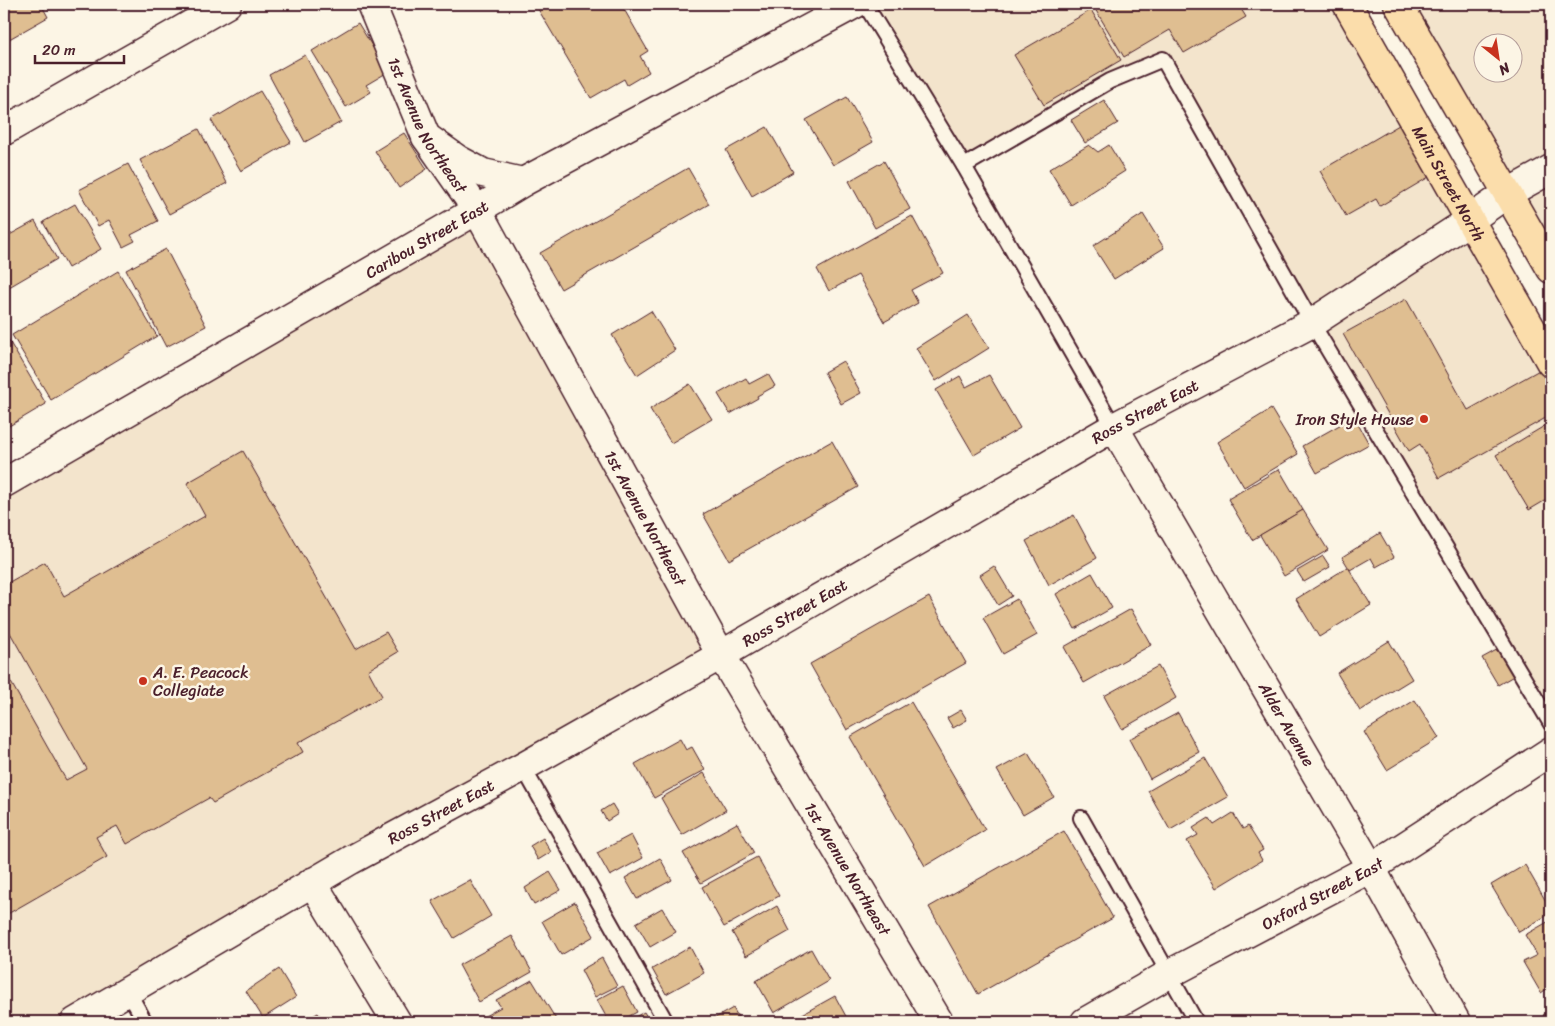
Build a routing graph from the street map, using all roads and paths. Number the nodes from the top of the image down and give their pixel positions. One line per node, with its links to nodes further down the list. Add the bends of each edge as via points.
1 (227, 4): 7 (street)
2 (371, 4): 8 (street, 1st Avenue Northeast)
3 (854, 4): 11 (street, Caribou Street East)
4 (865, 4): 9 (lane)
5 (1347, 4): 14 (main road, Main Street North)
6 (1398, 4): 12 (main road)
7 (4, 131)
8 (426, 137): 11 (street, via 483,173); 13 (street, 1st Avenue Northeast)
9 (964, 166): 16 (lane, via 1110,81 1163,58); 18 (lane)
10 (1551, 169): 12 (street, Ross Street East)
11 (523, 182): 13 (street, Caribou Street East)
12 (1508, 193): 14 (street, Ross Street East); 15 (main road)
13 (477, 210): 19 (street, Caribou Street East); 20 (street, 1st Avenue Northeast)
14 (1470, 220): 16 (street, Ross Street East); 17 (main road, Main Street North)
15 (1551, 269)
16 (1312, 323): 18 (street, Ross Street East); 21 (lane)
17 (1551, 363)
18 (1114, 427): 20 (street, Ross Street East); 25 (street, Alder Avenue)
19 (4, 483)
20 (721, 655): 23 (street, Ross Street East); 33 (street, 1st Avenue Northeast)
21 (1551, 724)
22 (1551, 751): 25 (street, Oxford Street East)
23 (523, 767): 26 (street, Ross Street East); 32 (lane)
24 (1081, 818): 27 (lane)
25 (1371, 868): 27 (street, Oxford Street East); 36 (street, Alder Avenue)
26 (312, 882): 28 (street, Ross Street East); 31 (street)
27 (1169, 974): 34 (street, Oxford Street East); 35 (lane)
28 (128, 991): 29 (street, Ross Street East); 30 (lane)
29 (75, 1022)
30 (145, 1022)
31 (397, 1022)
32 (666, 1022)
33 (939, 1022)
34 (1085, 1022)
35 (1196, 1022)
36 (1456, 1022)

